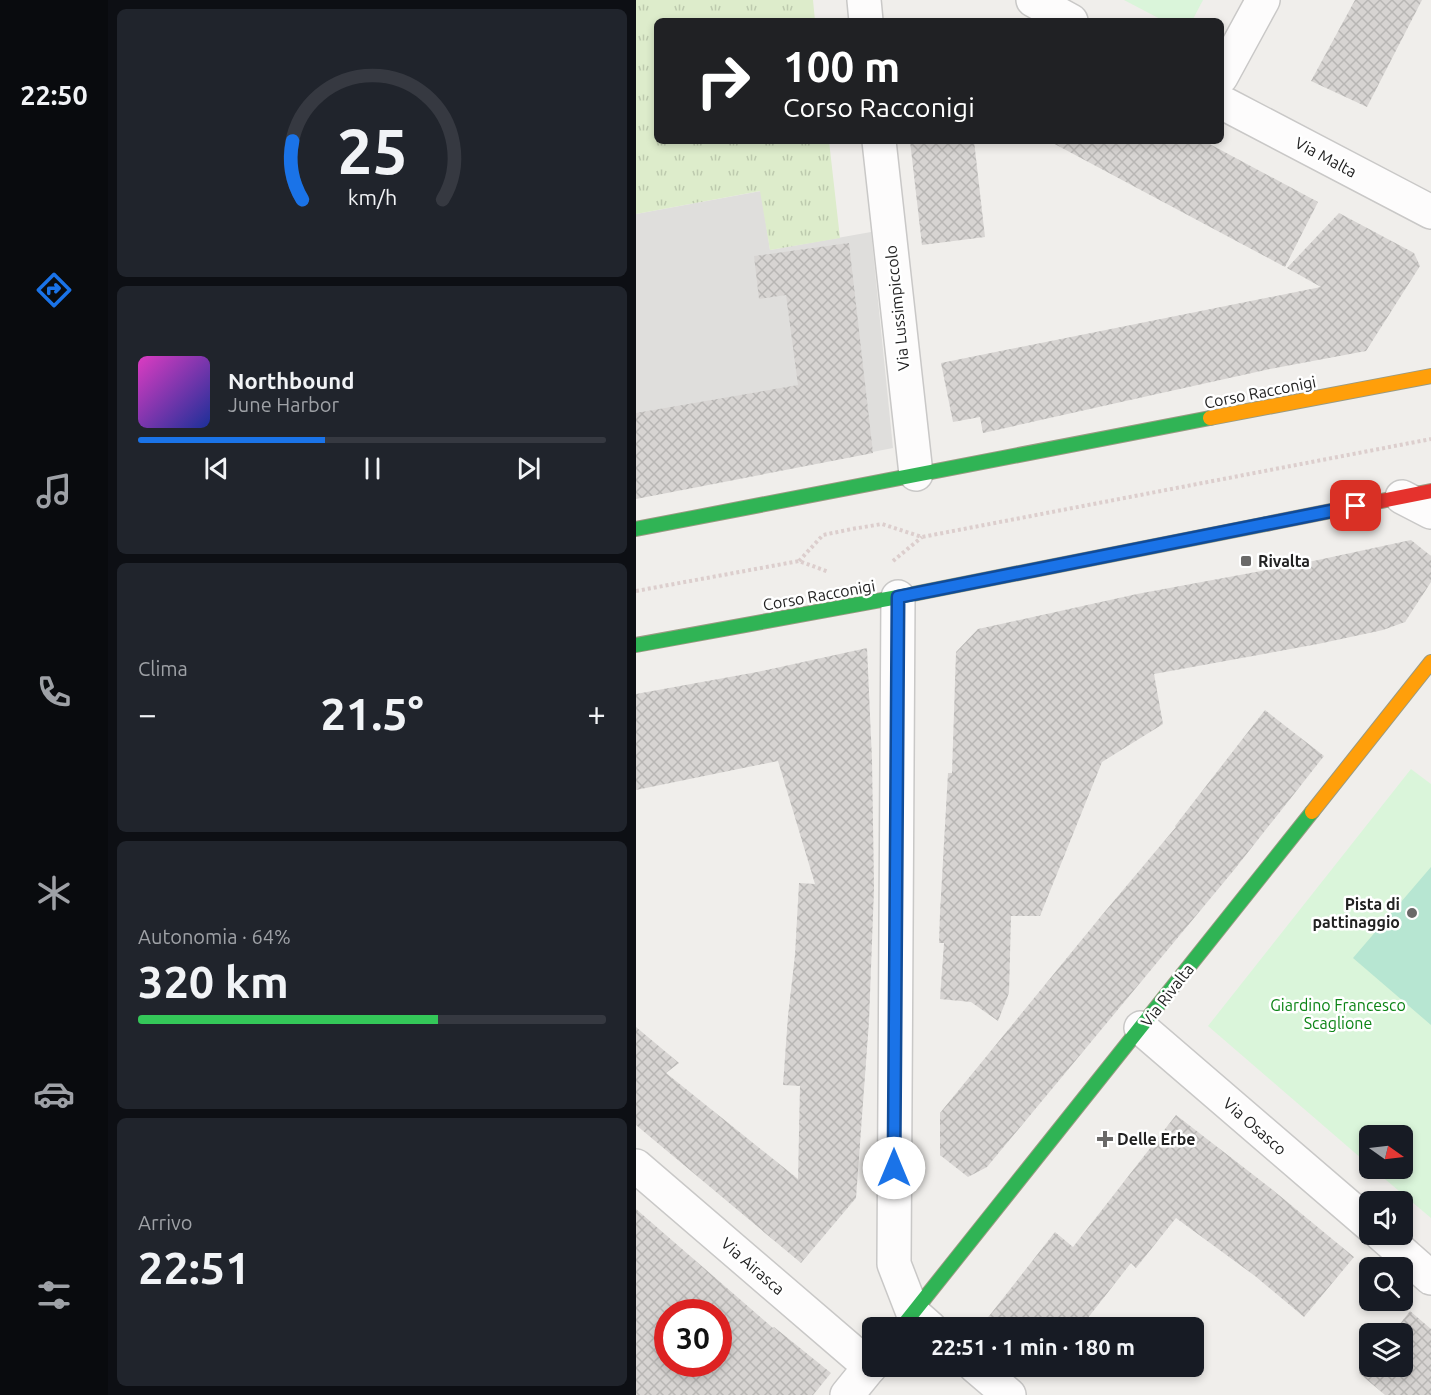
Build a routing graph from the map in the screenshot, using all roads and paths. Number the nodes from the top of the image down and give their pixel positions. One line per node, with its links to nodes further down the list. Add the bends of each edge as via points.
1 (864, 0): 4 (street)
2 (1033, 0): 5 (street)
3 (1263, 0): 6 (street)
4 (866, 18)
5 (1066, 18)
6 (1224, 72)
7 (1224, 104): 9 (street, Via Malta)
8 (879, 144): 12 (street, Via Lussimpiccolo)
9 (1431, 212)
10 (1431, 376): 12 (street, Corso Racconigi)
11 (1431, 439): 16 (path)
12 (916, 474): 15 (street, Corso Racconigi)
13 (1416, 494): 14 (street); 21 (street, Corso Racconigi)
14 (1431, 512)
15 (636, 530)
16 (922, 537): 17 (path, via 882,524 852,529 824,535); 18 (path)
17 (799, 561): 19 (path); 20 (path)
18 (888, 565)
19 (837, 575)
20 (636, 591)
21 (898, 597): 22 (street, Corso Racconigi); 29 (street, via 894,1264)
22 (636, 645)
23 (1431, 662): 24 (street, Via Rivalta)
24 (1141, 1028): 26 (street, Via Osasco); 30 (street, Via Rivalta)
25 (636, 1166): 31 (street, Via Airasca)
26 (1359, 1216)
27 (1394, 1245): 28 (street)
28 (1431, 1278)
29 (913, 1317)
30 (920, 1317)
31 (862, 1357)
32 (862, 1377): 34 (street)
33 (988, 1377): 35 (street)
34 (847, 1395)
35 (1009, 1395)

